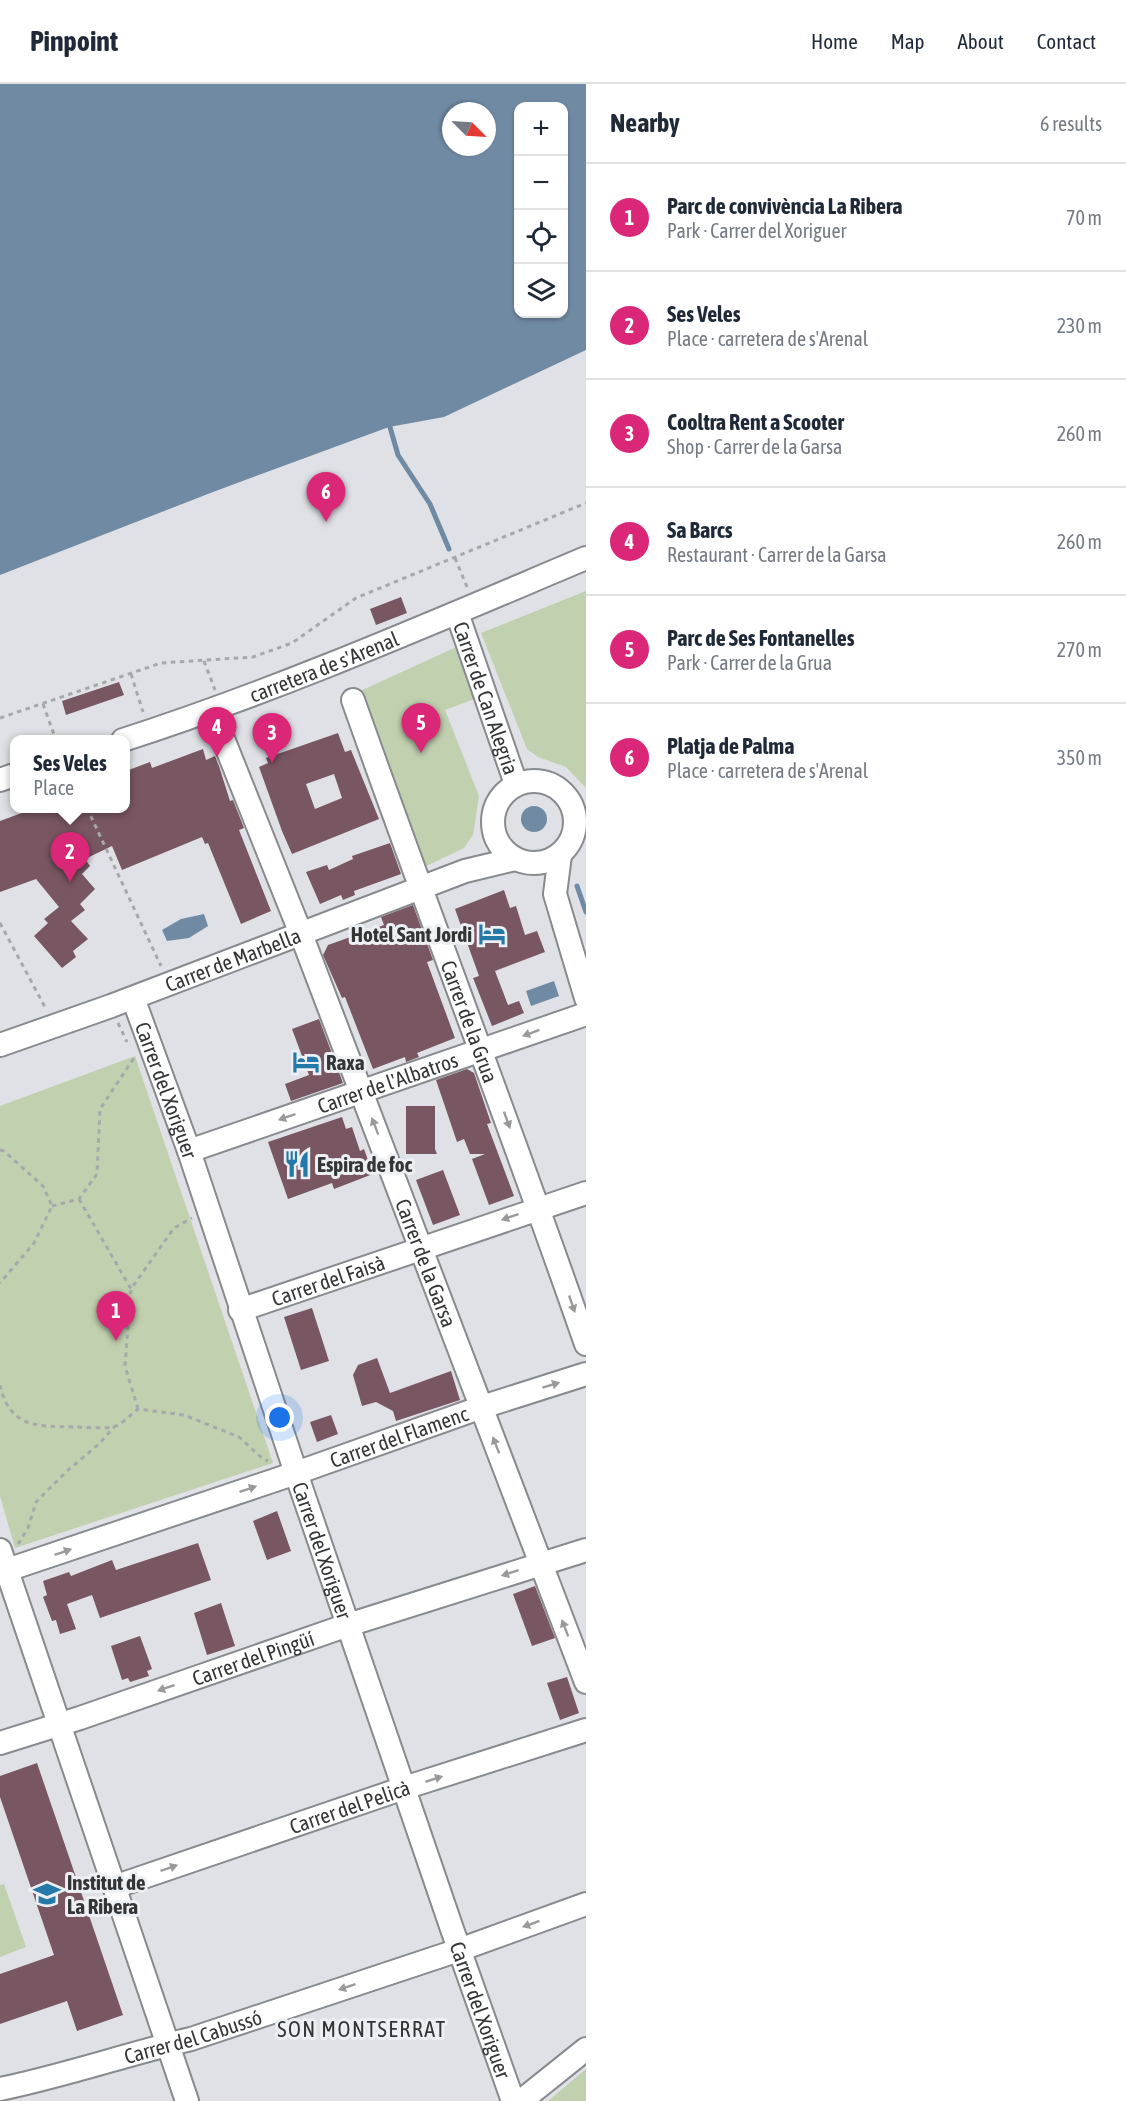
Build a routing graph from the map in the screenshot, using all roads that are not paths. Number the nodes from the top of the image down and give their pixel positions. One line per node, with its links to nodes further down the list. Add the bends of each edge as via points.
1 (586, 558): 2 (street, carretera de s'Arenal)
2 (465, 609): 4 (street, carretera de s'Arenal); 6 (street, Carrer de Can Alegria)
3 (353, 700): 13 (street, Carrer de la Grua)
4 (216, 709): 5 (street, carretera de s'Arenal); 15 (street, Carrer de la Garsa)
5 (130, 738)
6 (516, 784): 7 (street, via 550,784); 8 (street, via 503,795)
7 (576, 801): 10 (street, via 573,834)
8 (493, 825): 11 (street, via 498,843); 12 (street)
9 (586, 837): 10 (street)
10 (563, 852): 11 (street, via 541,863); 14 (street)
11 (518, 860): 12 (street, Carrer de Marbella); 14 (street, via 542,877)
12 (465, 871): 13 (street, Carrer de Marbella)
13 (420, 888): 15 (street, Carrer de Marbella); 20 (street, Carrer de la Grua)
14 (555, 894): 17 (street)
15 (302, 934): 16 (street, Carrer de Marbella); 21 (street, Carrer de la Garsa)
16 (133, 998): 19 (street, Carrer de Marbella); 22 (street, Carrer del Xoriguer, via 144,1053)
17 (586, 998)
18 (586, 1014): 20 (street, Carrer de l'Albatros, one-way to 20)
19 (0, 1045)
20 (481, 1051): 21 (street, Carrer de l'Albatros); 24 (street, Carrer de la Grua, one-way to 24)
21 (362, 1091): 22 (street, Carrer de l'Albatros, one-way to 22); 25 (street, Carrer de la Garsa, one-way to 21)
22 (189, 1151): 26 (street, Carrer del Xoriguer)
23 (586, 1193): 24 (street, Carrer del Faisà)
24 (539, 1208): 25 (street, Carrer del Faisà, one-way to 25); 27 (street, Carrer de la Grua, one-way to 27)
25 (421, 1248): 26 (street, Carrer del Faisà); 29 (street, Carrer de la Garsa)
26 (240, 1310): 30 (street, Carrer del Xoriguer)
27 (586, 1344)
28 (586, 1374): 29 (street, Carrer del Flamenc, one-way to 28)
29 (482, 1407): 30 (street, Carrer del Flamenc); 33 (street, Carrer de la Garsa, one-way to 29)
30 (292, 1463): 32 (street, Carrer del Flamenc, one-way to 30); 34 (street, Carrer del Xoriguer)
31 (586, 1550): 33 (street, Carrer del Pingüí)
32 (4, 1560): 36 (street)
33 (541, 1564): 34 (street, Carrer del Pingüí, one-way to 34); 35 (street, Carrer de la Garsa, one-way to 33)
34 (348, 1625): 36 (street, Carrer del Pingüí, one-way to 36); 39 (street, Carrer del Xoriguer)
35 (586, 1682)
36 (59, 1725): 38 (street, Carrer del Pingüí); 40 (street)
37 (586, 1730): 39 (street, Carrer del Pelicà, one-way to 37)
38 (0, 1743)
39 (404, 1788): 40 (street, Carrer del Pelicà, one-way to 39); 42 (street, Carrer del Xoriguer)
40 (114, 1887): 43 (street)
41 (586, 1904): 42 (street, Carrer del Cabussó, one-way to 42)
42 (459, 1950): 43 (street, Carrer del Cabussó, one-way to 43); 47 (street, Carrer del Xoriguer)
43 (168, 2044): 45 (street, Carrer del Cabussó); 46 (street)
44 (586, 2049): 48 (street)
45 (0, 2089)
46 (187, 2101)
47 (513, 2101)
48 (521, 2101)

